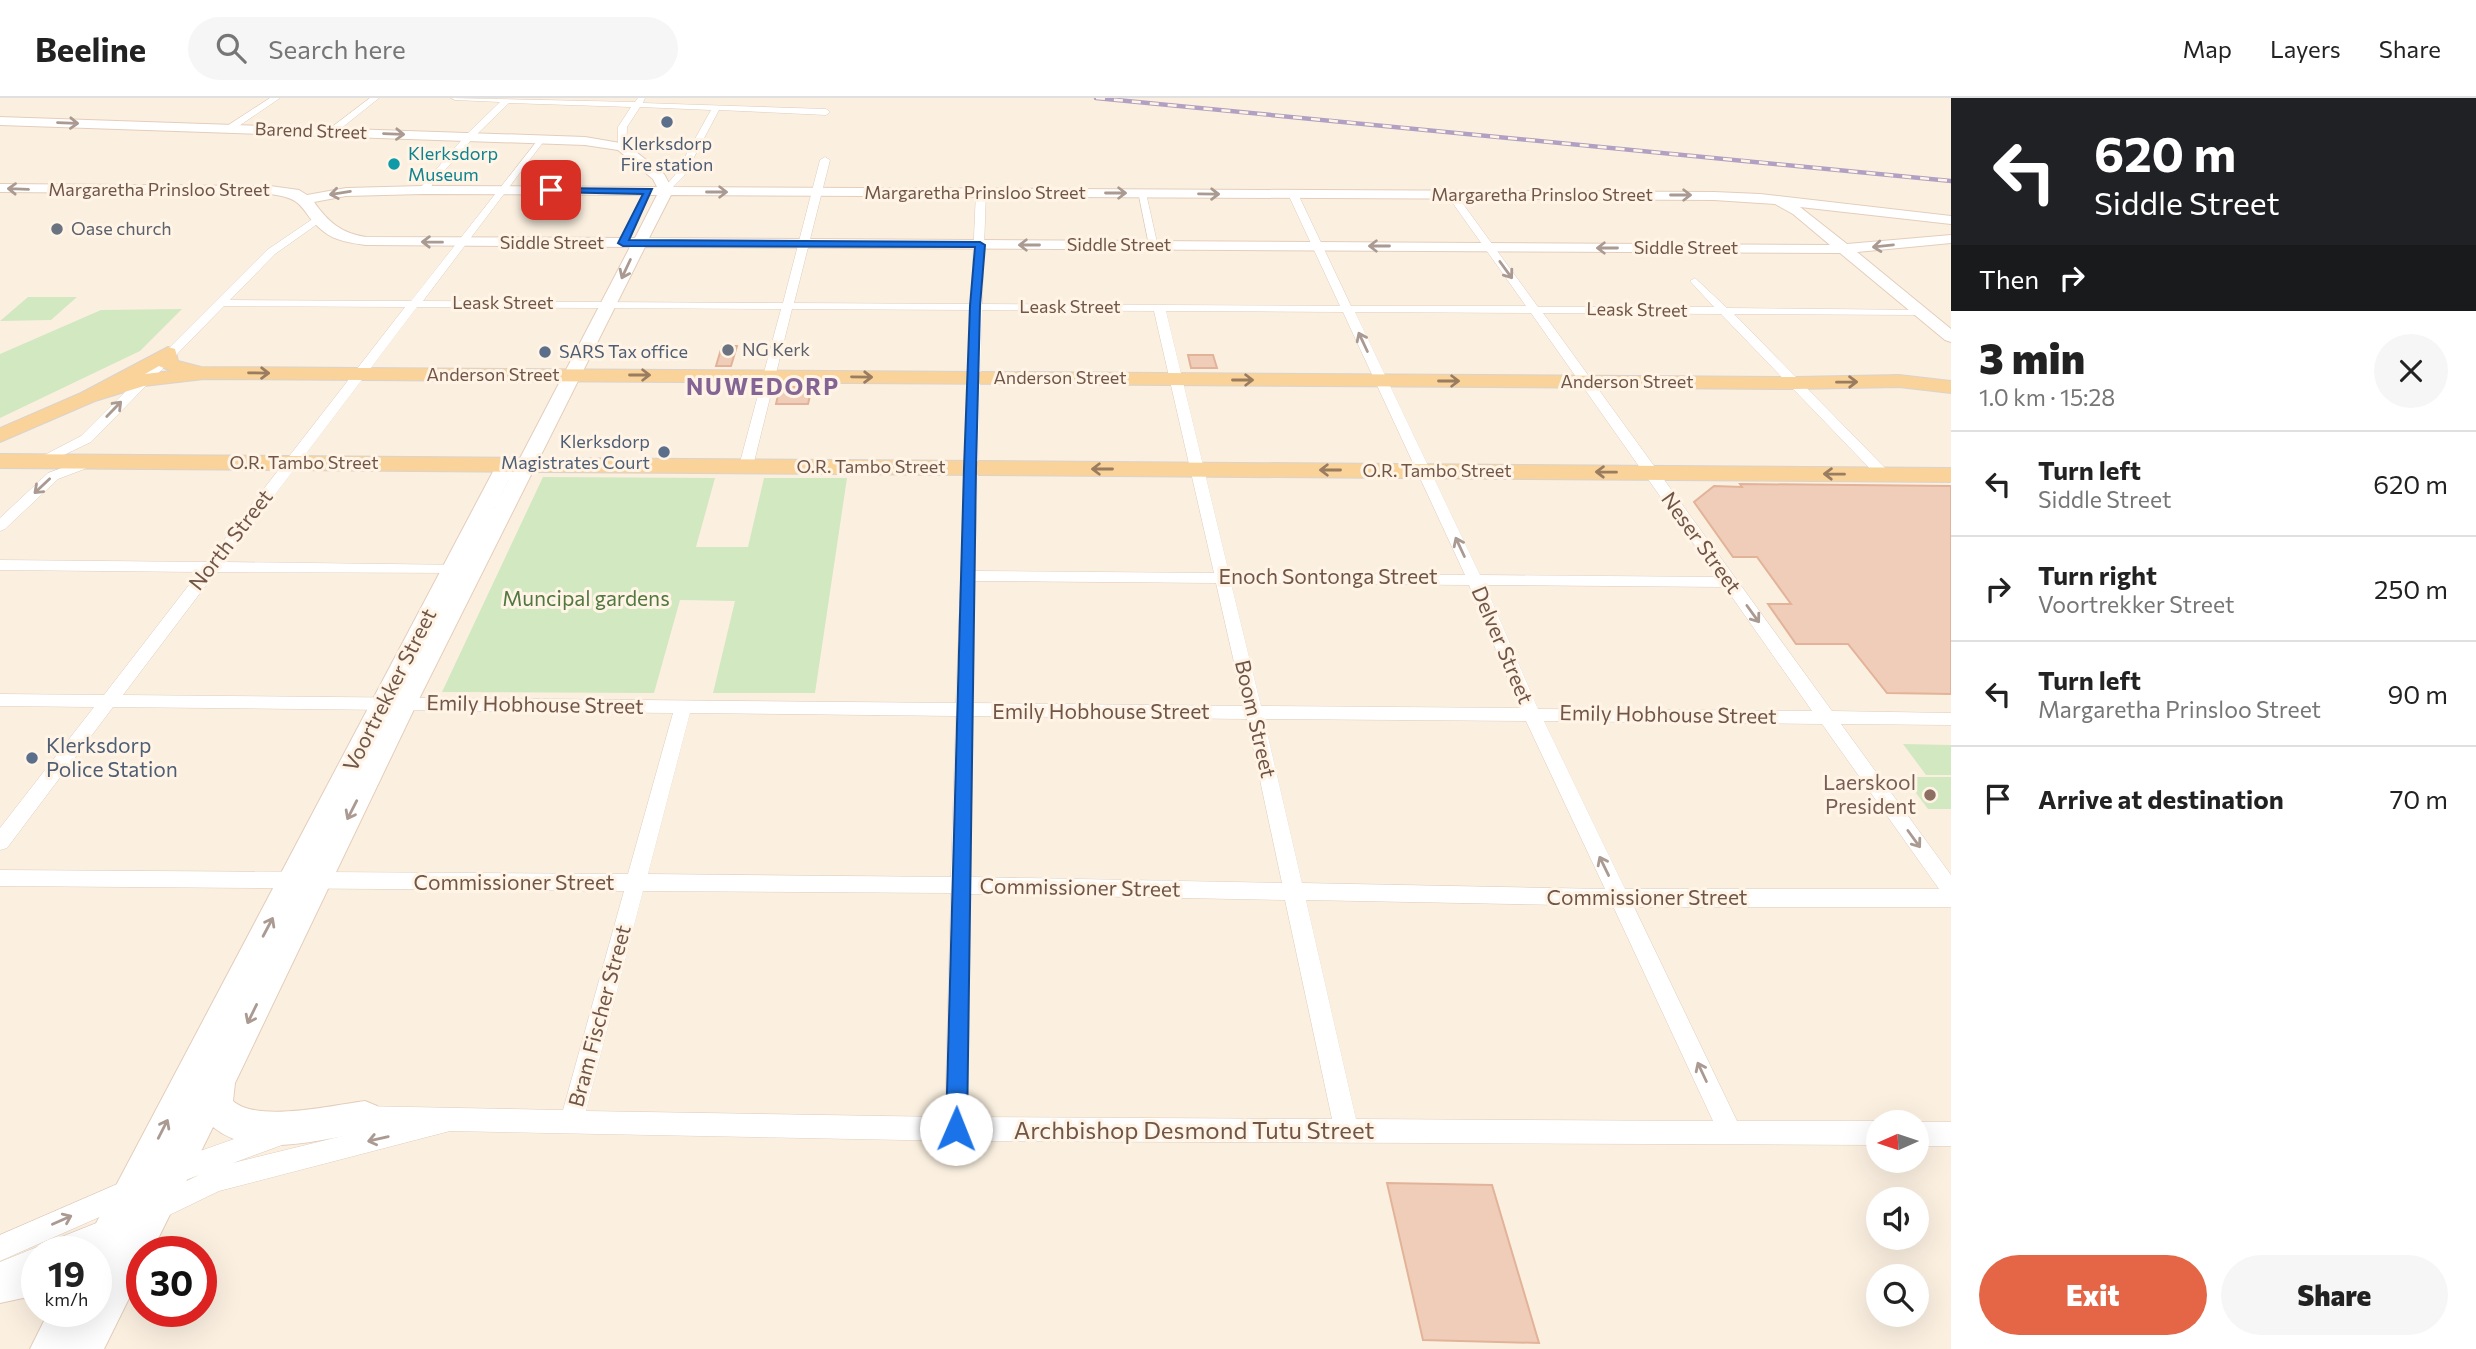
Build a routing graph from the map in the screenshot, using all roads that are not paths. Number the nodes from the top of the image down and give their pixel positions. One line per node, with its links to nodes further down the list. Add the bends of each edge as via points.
1 (276, 98): 9 (street)
2 (375, 98): 10 (street)
3 (455, 98): 4 (street)
4 (508, 99): 5 (street); 11 (street)
5 (641, 101): 6 (street); 13 (street, via 622,127)
6 (717, 106): 7 (street); 19 (street)
7 (826, 112)
8 (0, 121): 9 (street, Barend Street, one-way to 9)
9 (230, 128): 10 (street, Barend Street)
10 (331, 132): 11 (street, Barend Street, one-way to 11)
11 (469, 137): 12 (street, Barend Street); 17 (street)
12 (541, 139): 13 (street, Barend Street); 18 (street, North Street)
13 (622, 147): 15 (street)
14 (825, 160): 20 (street)
15 (644, 167): 19 (street, via 659,177); 25 (street, via 650,184)
16 (0, 188): 27 (street, Margaretha Prinsloo Street, one-way to 16, via 294,193 270,190)
17 (424, 190): 18 (street, Margaretha Prinsloo Street); 27 (street, Margaretha Prinsloo Street, one-way to 27, via 346,192)
18 (502, 190): 25 (street, Margaretha Prinsloo Street); 34 (street, North Street)
19 (666, 191): 20 (street, Margaretha Prinsloo Street, one-way to 20); 25 (street, Margaretha Prinsloo Street); 33 (street, Voortrekker Street)
20 (817, 192): 21 (street, Margaretha Prinsloo Street); 35 (street)
21 (981, 192): 22 (street, Margaretha Prinsloo Street, one-way to 22); 36 (street)
22 (1141, 193): 23 (street, Margaretha Prinsloo Street, one-way to 23); 37 (street)
23 (1293, 194): 24 (street, Margaretha Prinsloo Street); 38 (street, Delver Street)
24 (1452, 195): 26 (street, Margaretha Prinsloo Street, one-way to 26); 39 (street, Neser Street)
25 (646, 196)
26 (1759, 198): 29 (street, Margaretha Prinsloo Street); 40 (street, via 1798,211)
27 (305, 200): 28 (street, Siddle Street)
28 (317, 220): 30 (street, Siddle Street); 31 (street)
29 (1951, 220)
30 (336, 235): 31 (street); 34 (street, Siddle Street, one-way to 30, via 366,241)
31 (294, 237): 43 (street, via 271,252)
32 (1951, 239): 40 (street, Siddle Street, one-way to 40)
33 (630, 240): 34 (street, Siddle Street); 35 (street, Siddle Street); 44 (street, Voortrekker Street)
34 (461, 242): 42 (street, North Street)
35 (805, 244): 36 (street, Siddle Street); 45 (street)
36 (980, 245): 37 (street, Siddle Street, one-way to 36); 46 (street)
37 (1154, 245): 38 (street, Siddle Street)
38 (1318, 246): 39 (street, Siddle Street, one-way to 38); 48 (street, Delver Street)
39 (1489, 247): 40 (street, Siddle Street, one-way to 39); 49 (street, Neser Street, one-way to 49)
40 (1844, 249): 51 (street)
41 (1695, 281): 50 (street)
42 (415, 302): 43 (street, Leask Street); 44 (street, Leask Street); 55 (street, North Street)
43 (220, 303): 53 (street)
44 (601, 304): 45 (street, Leask Street); 56 (street, Voortrekker Street)
45 (787, 305): 46 (street, Leask Street); 57 (street)
46 (975, 306): 47 (street, Leask Street); 58 (street)
47 (1159, 307): 48 (street, Leask Street); 59 (street, Boom Street)
48 (1348, 308): 49 (street, Leask Street); 61 (street, Delver Street, one-way to 48)
49 (1534, 309): 50 (street, Leask Street); 64 (street, Neser Street)
50 (1725, 311): 51 (street, Leask Street); 65 (street)
51 (1920, 312): 52 (street)
52 (1951, 337)
53 (168, 353): 54 (main road, via 168,364 175,368); 60 (street); 67 (main road)
54 (204, 373): 55 (main road, Anderson Street, one-way to 55); 60 (main road, Anderson Street)
55 (358, 374): 56 (main road, Anderson Street); 73 (street, North Street)
56 (564, 375): 57 (main road, Anderson Street, one-way to 57); 74 (street, Voortrekker Street)
57 (769, 376): 58 (main road, Anderson Street, one-way to 58); 75 (street)
58 (975, 378): 59 (main road, Anderson Street); 76 (street)
59 (1175, 379): 61 (main road, Anderson Street, one-way to 61); 77 (street, Boom Street)
60 (142, 380): 67 (main road, Anderson Street); 69 (street, one-way to 60)
61 (1381, 380): 64 (main road, Anderson Street, one-way to 64); 78 (street, Delver Street)
62 (1899, 381): 63 (main road); 65 (main road, Anderson Street, one-way to 62); 66 (main road, Anderson Street)
63 (1951, 381)
64 (1586, 382): 65 (main road, Anderson Street); 79 (street, Neser Street)
65 (1795, 383): 80 (street)
66 (1951, 387)
67 (88, 397): 68 (main road)
68 (0, 436)
69 (86, 439): 71 (street); 72 (street, via 85,454)
70 (0, 461): 71 (main road, O.R. Tambo Street)
71 (40, 461): 72 (main road, O.R. Tambo Street)
72 (93, 461): 73 (main road, O.R. Tambo Street); 82 (street, one-way to 82, via 53,476)
73 (291, 463): 74 (main road, O.R. Tambo Street); 84 (street, North Street)
74 (516, 464): 75 (main road, O.R. Tambo Street); 85 (street, Voortrekker Street)
75 (746, 466): 76 (main road, O.R. Tambo Street)
76 (970, 468): 77 (main road, O.R. Tambo Street, one-way to 76); 86 (street)
77 (1197, 469): 78 (main road, O.R. Tambo Street, one-way to 77); 87 (street, Boom Street)
78 (1424, 470): 79 (main road, O.R. Tambo Street, one-way to 78); 88 (street, Delver Street, one-way to 78)
79 (1651, 472): 80 (main road, O.R. Tambo Street, one-way to 79); 89 (street, Neser Street)
80 (1884, 475): 81 (main road, O.R. Tambo Street)
81 (1951, 475)
82 (0, 526)
83 (0, 565): 84 (street)
84 (211, 567): 85 (street); 91 (street, North Street)
85 (463, 569): 92 (street, Voortrekker Street)
86 (968, 576): 87 (street, Enoch Sontonga Street); 94 (street)
87 (1223, 576): 88 (street, Enoch Sontonga Street); 95 (street, Boom Street)
88 (1474, 578): 89 (street, Enoch Sontonga Street); 96 (street, Delver Street)
89 (1730, 582): 97 (street, Neser Street, one-way to 97)
90 (0, 700): 91 (street, Emily Hobhouse Street)
91 (108, 701): 92 (street, Emily Hobhouse Street); 99 (street, North Street)
92 (394, 703): 93 (street, Emily Hobhouse Street); 101 (street, Voortrekker Street)
93 (683, 708): 94 (street, Emily Hobhouse Street); 102 (street, Bram Fischer Street)
94 (965, 711): 95 (street, Emily Hobhouse Street); 103 (street)
95 (1254, 713): 96 (street, Emily Hobhouse Street); 105 (street, Boom Street)
96 (1531, 713): 97 (street, Emily Hobhouse Street); 106 (street, Delver Street, one-way to 96)
97 (1826, 718): 98 (street, Emily Hobhouse Street); 104 (street, Neser Street, one-way to 104)
98 (1951, 719)
99 (0, 842)
100 (0, 878): 101 (street, Commissioner Street)
101 (305, 880): 102 (street, Commissioner Street); 108 (street, Voortrekker Street, one-way to 108); 119 (street, Voortrekker Street, one-way to 101)
102 (636, 884): 103 (street, Commissioner Street); 111 (street, Bram Fischer Street)
103 (960, 885): 105 (street, Commissioner Street); 112 (street)
104 (1951, 891)
105 (1293, 893): 106 (street, Commissioner Street); 113 (street, Boom Street)
106 (1619, 898): 107 (street, Commissioner Street); 114 (street, Delver Street, one-way to 106)
107 (1951, 898)
108 (220, 1079): 109 (street, via 216,1107 239,1125); 118 (street, Voortrekker Street)
109 (365, 1116): 110 (street, Archbishop Desmond Tutu Street); 118 (street, Archbishop Desmond Tutu Street, via 261,1140)
110 (468, 1118): 111 (street, Archbishop Desmond Tutu Street); 119 (street, Archbishop Desmond Tutu Street, one-way to 119)
111 (571, 1122): 112 (street, Archbishop Desmond Tutu Street)
112 (956, 1129): 113 (street, Archbishop Desmond Tutu Street)
113 (1347, 1132): 114 (street, Archbishop Desmond Tutu Street)
114 (1731, 1133): 115 (street, Archbishop Desmond Tutu Street)
115 (1866, 1133)
116 (1929, 1134): 117 (street)
117 (1951, 1134)
118 (174, 1172): 119 (street, Voortrekker Street)
119 (143, 1200): 120 (street); 123 (street, Archbishop Desmond Tutu Street, one-way to 119); 128 (street)
120 (114, 1228): 121 (street); 122 (street)
121 (95, 1236)
122 (110, 1236)
123 (0, 1248)
124 (21, 1266): 125 (street)
125 (0, 1275)
126 (21, 1280): 127 (street)
127 (0, 1285)
128 (60, 1339)

